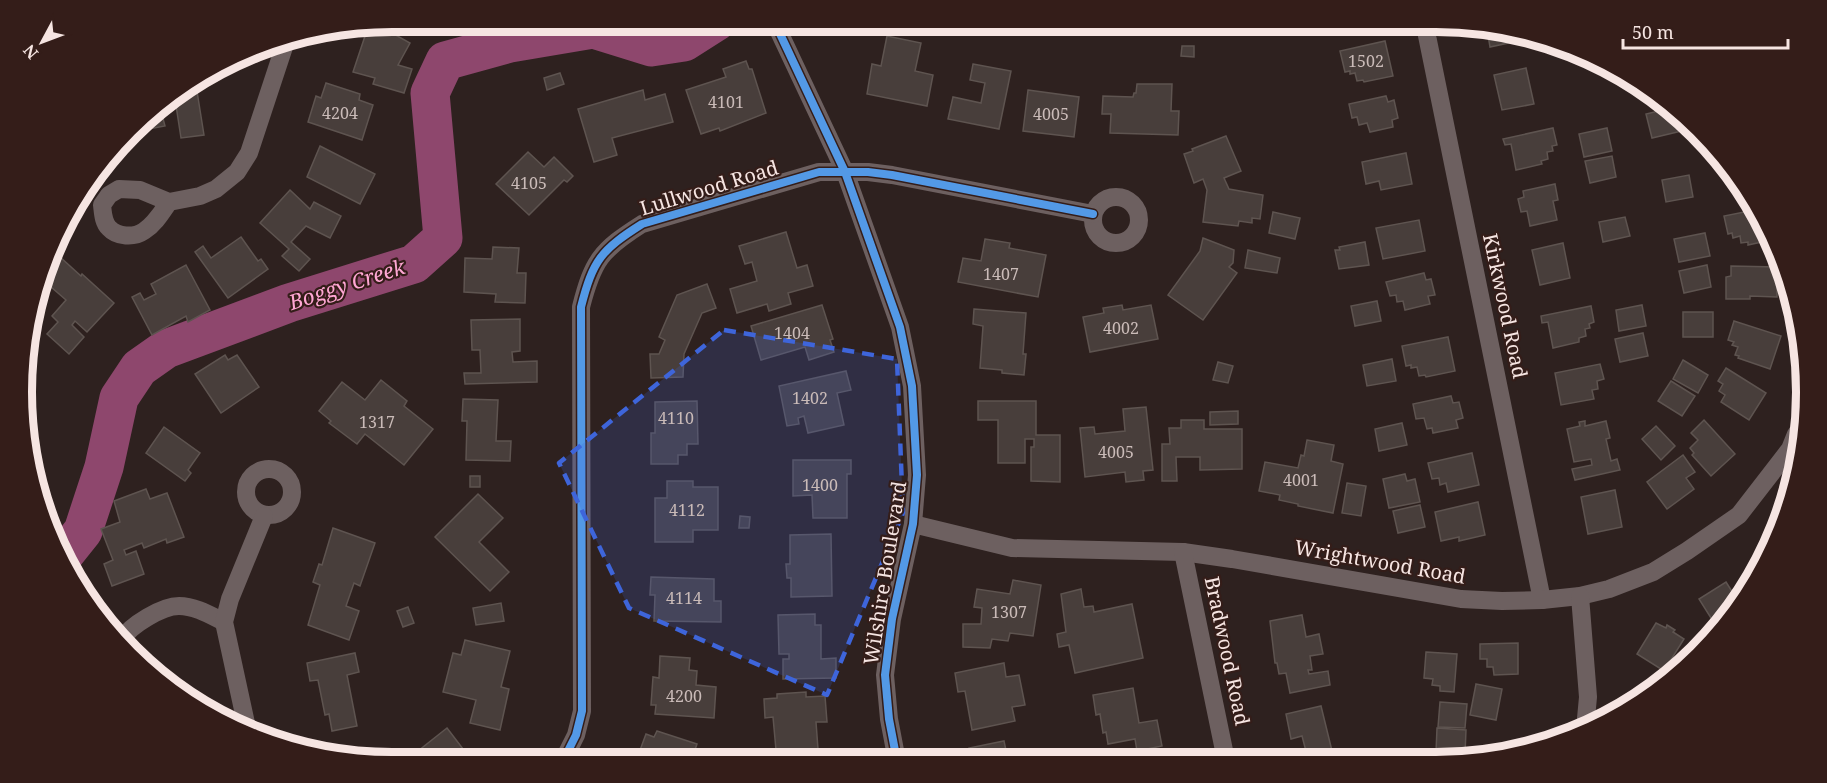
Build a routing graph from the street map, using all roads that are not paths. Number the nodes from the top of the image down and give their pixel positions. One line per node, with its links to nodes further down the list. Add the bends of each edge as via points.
1 (779, 32): 4 (street, Wilshire Boulevard)
2 (1426, 32): 12 (street, Kirkwood Road)
3 (283, 49): 5 (street, via 249,153 237,172 216,189)
4 (845, 172): 6 (street, Lullwood Road, via 892,176); 9 (street, Wilshire Boulevard, via 900,327 912,386 917,475); 17 (street, Lullwood Road, via 819,172 642,224 598,258 581,308 582,711)
5 (169, 202)
6 (1093, 214)
7 (1791, 443): 11 (street, Wrightwood Road, via 1739,514 1653,572)
8 (264, 516): 13 (street)
9 (913, 524): 10 (street, Wrightwood Road, via 1012,548); 18 (street, Wilshire Boulevard, via 892,619 885,675)
10 (1183, 552): 12 (street, Wrightwood Road, via 1461,599); 19 (street, Bradwood Road)
11 (1580, 596): 12 (street, Wrightwood Road); 15 (street, via 1588,697)
12 (1542, 600)
13 (224, 622): 14 (street, via 205,612 178,606 149,616); 16 (street)
14 (125, 634)
15 (1586, 718)
16 (245, 720)
17 (568, 752)
18 (895, 752)
19 (1224, 752)

